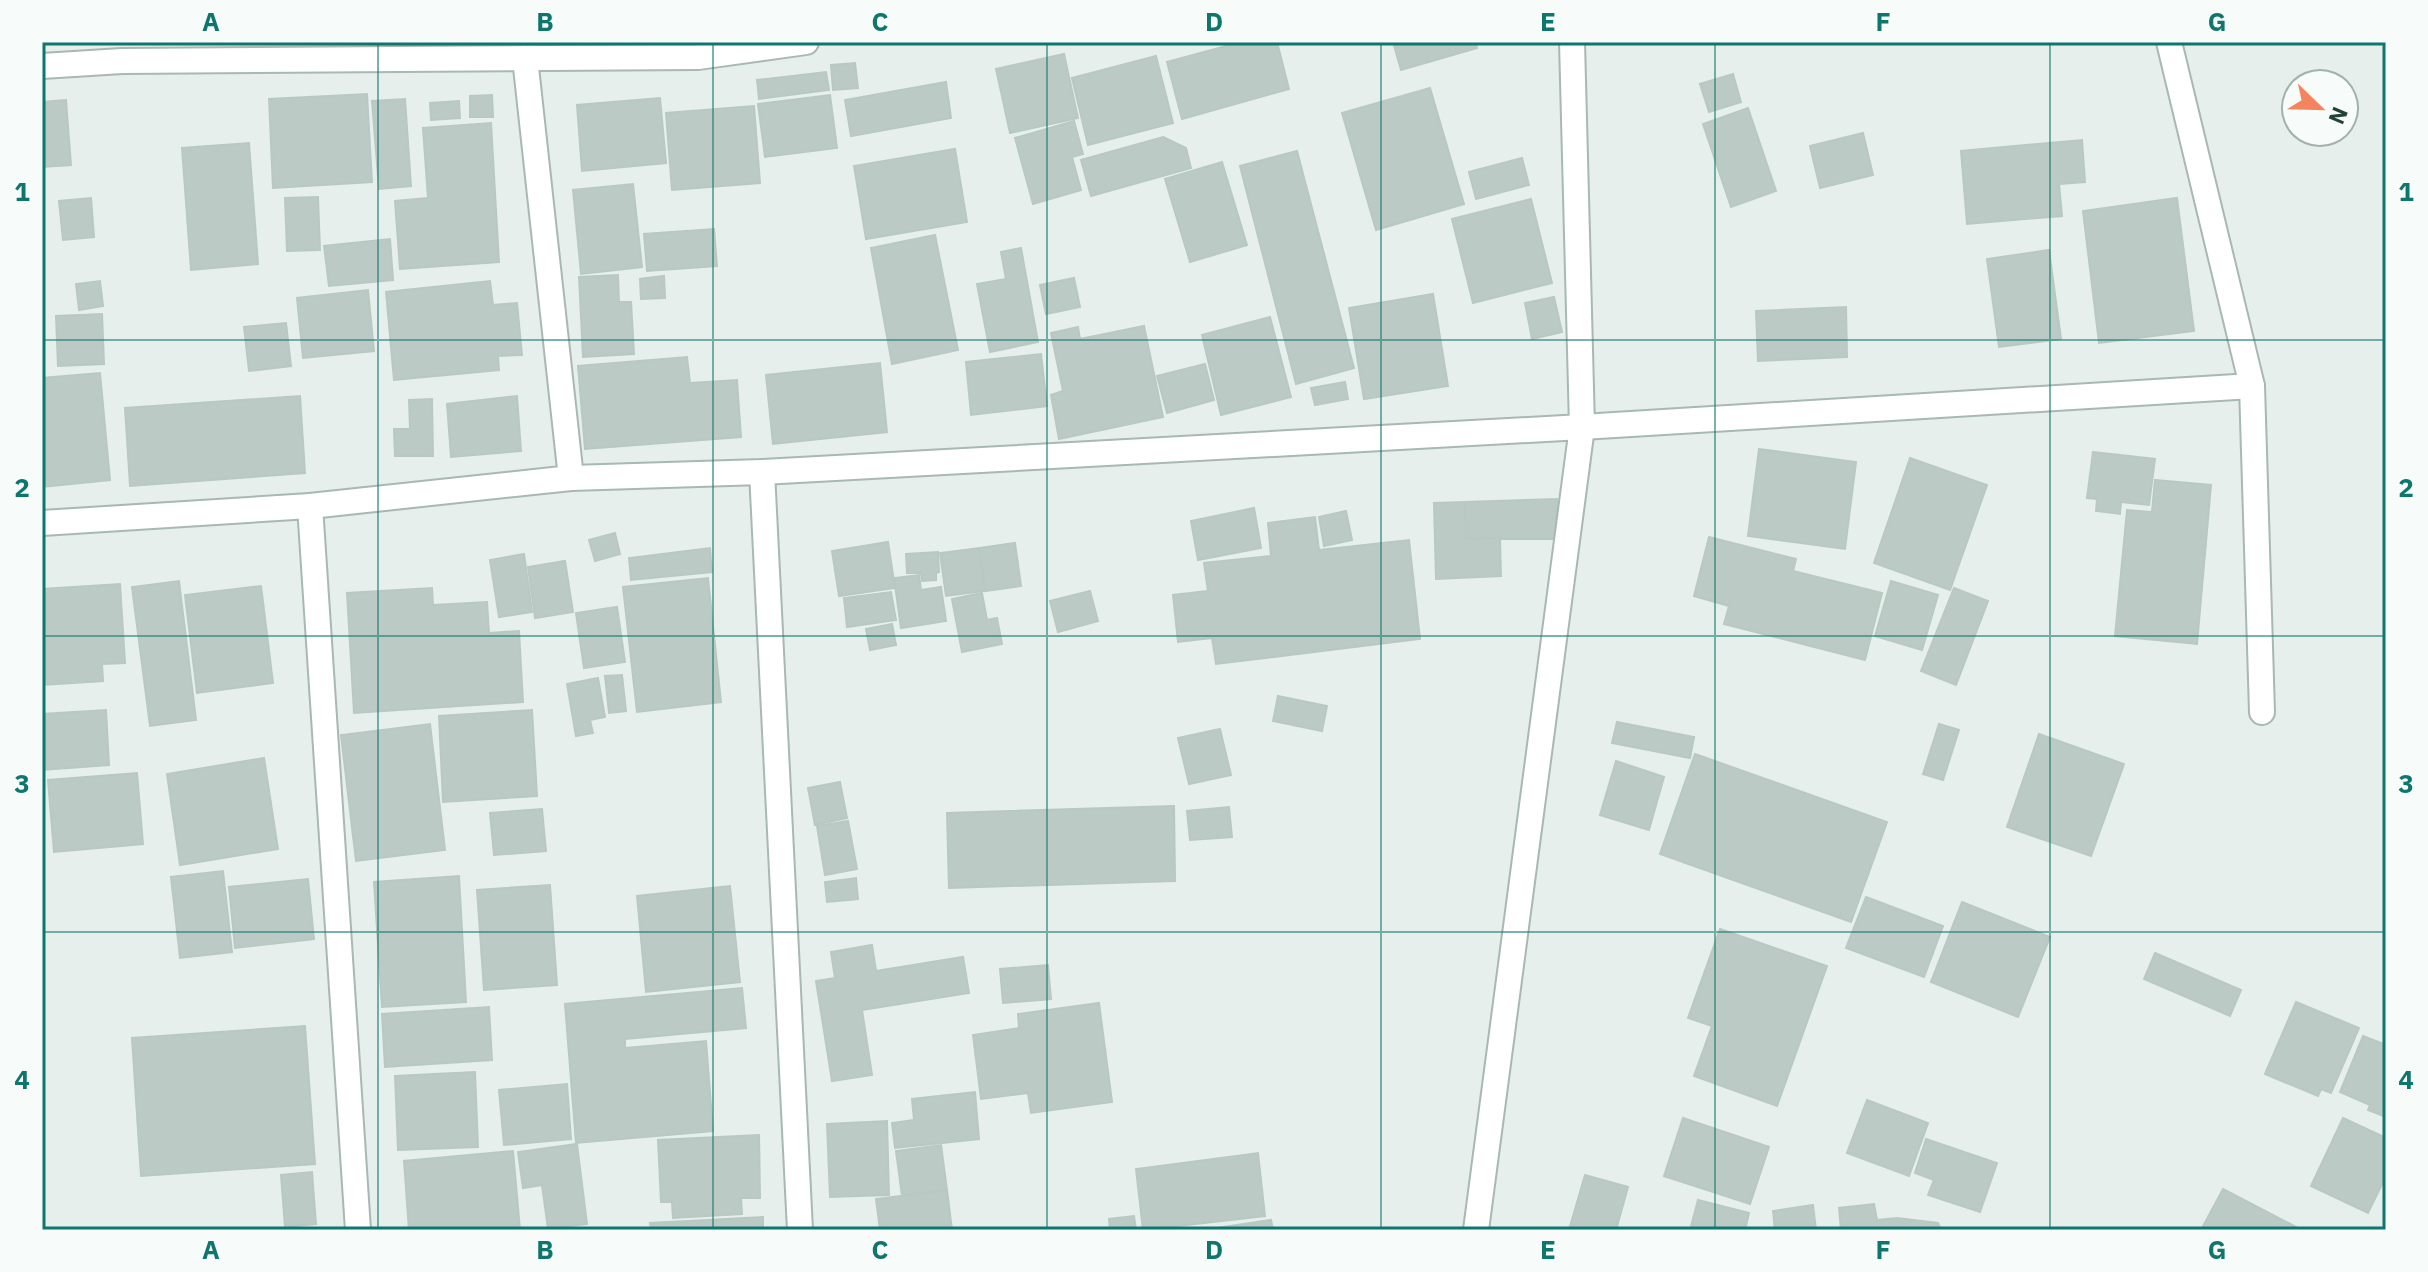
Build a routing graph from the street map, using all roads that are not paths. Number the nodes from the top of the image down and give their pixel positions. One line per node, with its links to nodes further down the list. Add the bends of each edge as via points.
1 (806, 42): 5 (street, via 698,57)
2 (1572, 42): 8 (street)
3 (2169, 42): 7 (street)
4 (121, 51): 5 (street); 6 (street)
5 (525, 58): 10 (street)
6 (42, 66)
7 (2252, 386): 8 (street); 13 (street)
8 (1582, 427): 9 (street); 16 (street)
9 (762, 472): 10 (street); 15 (street)
10 (571, 478): 11 (street)
11 (310, 506): 12 (street); 14 (street)
12 (42, 523)
13 (2262, 712)
14 (358, 1230)
15 (800, 1230)
16 (1476, 1230)

